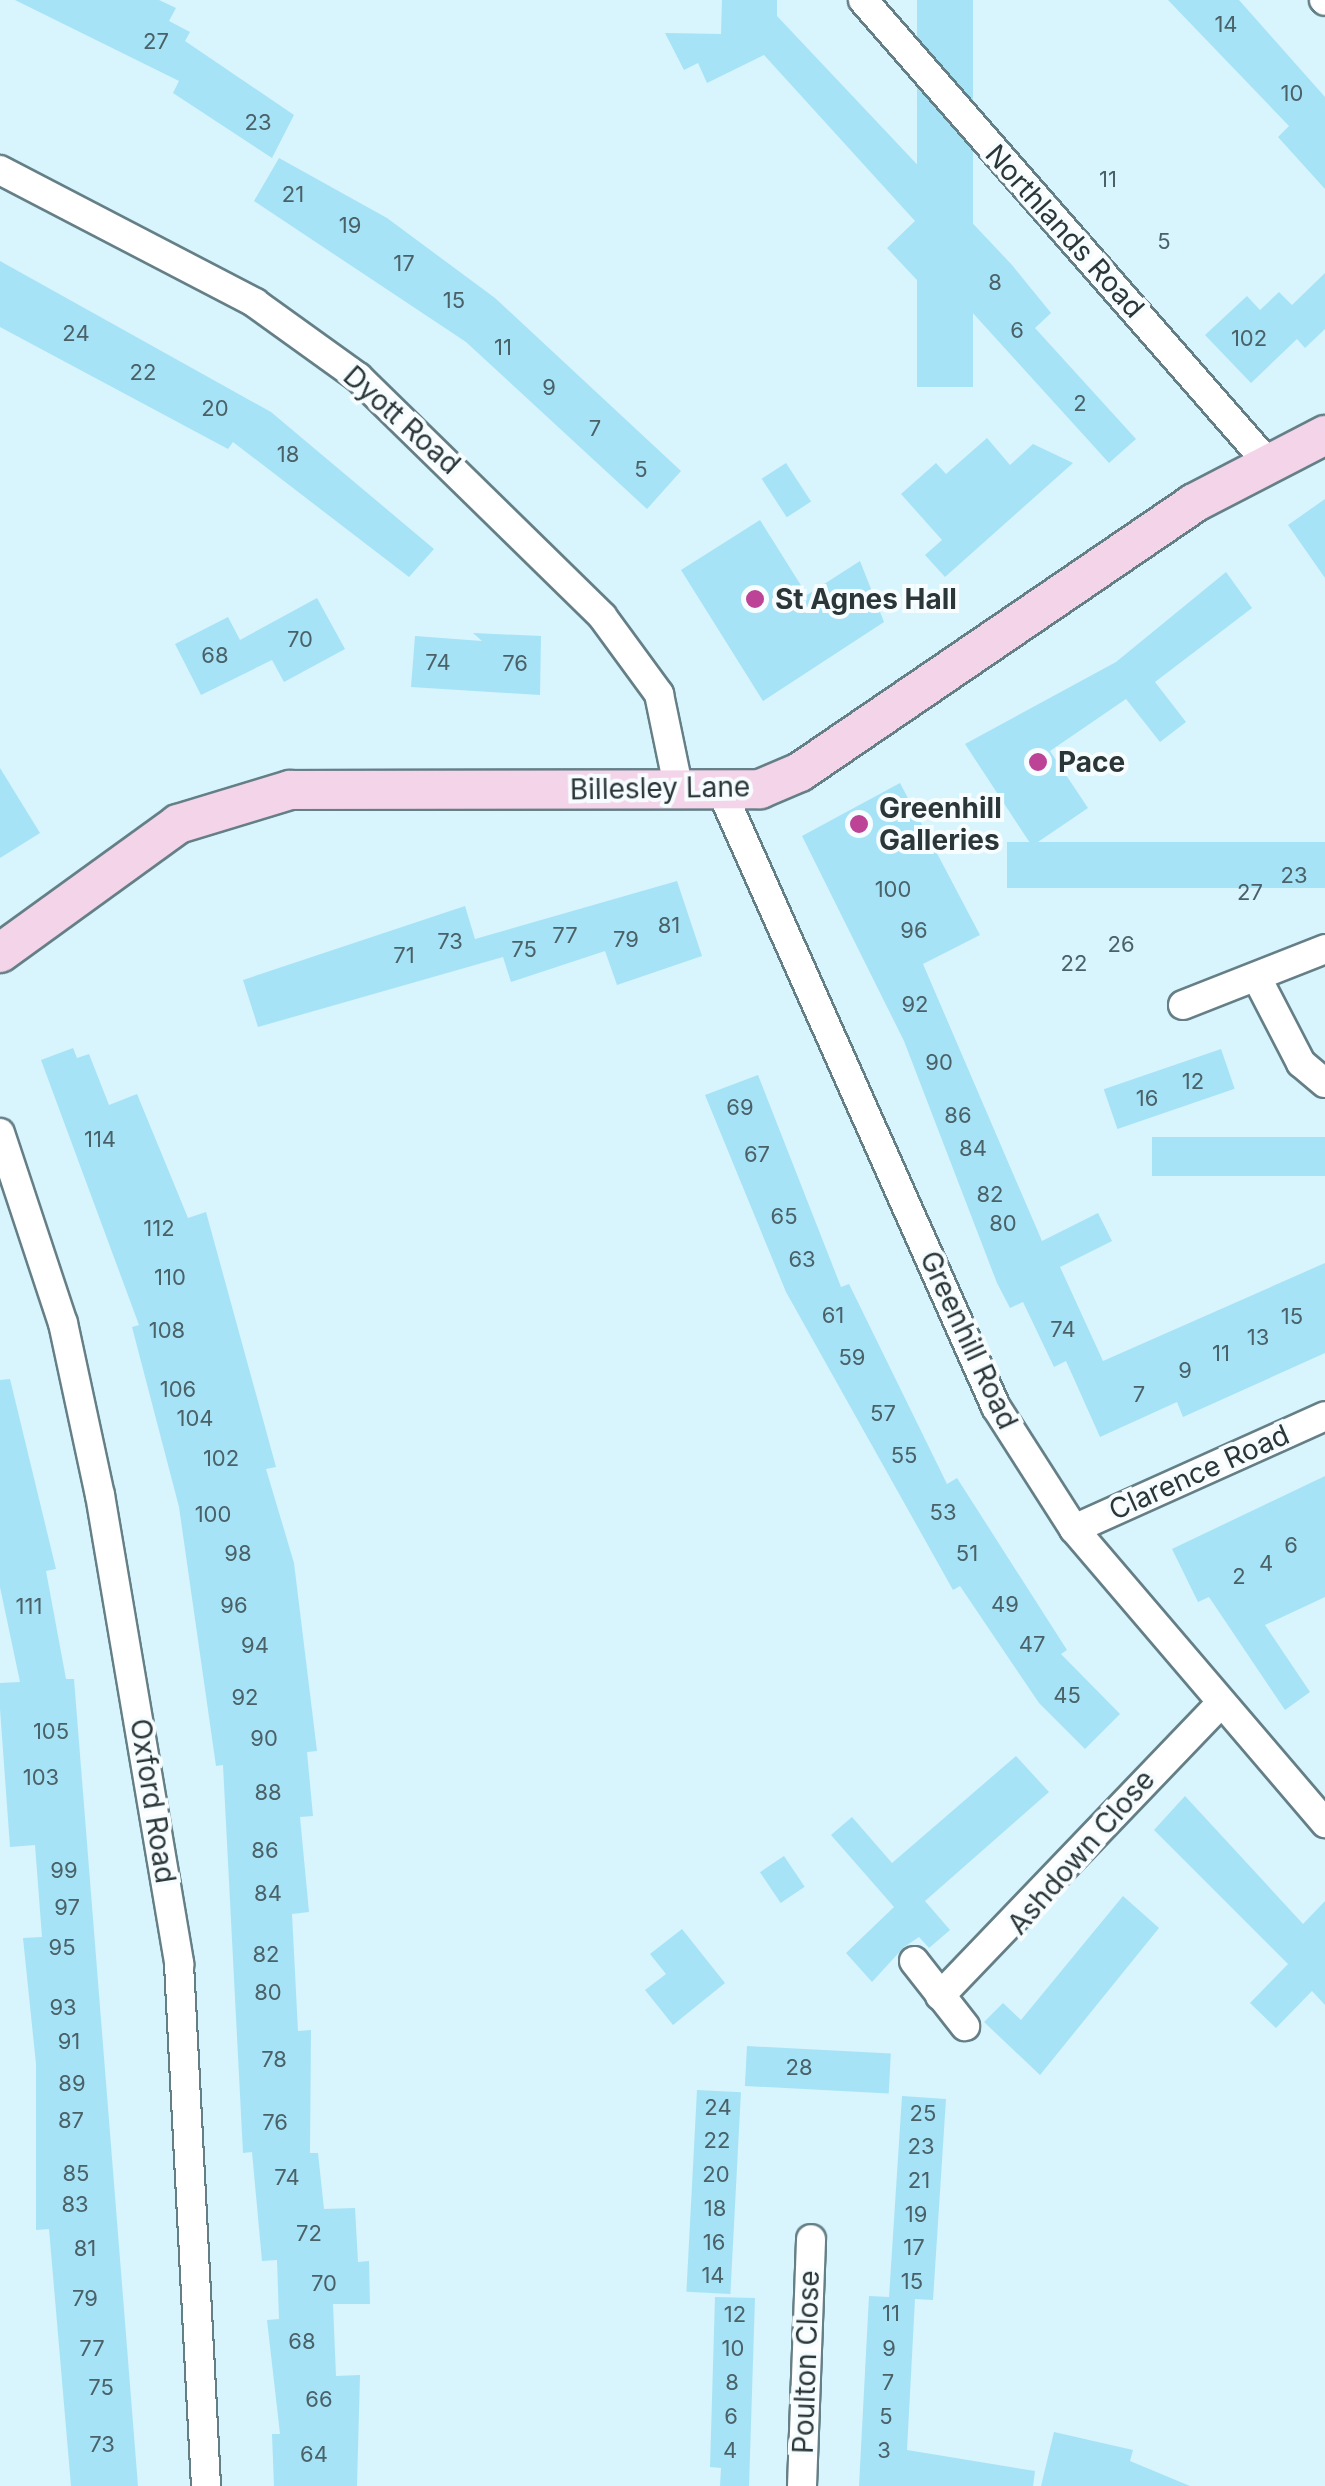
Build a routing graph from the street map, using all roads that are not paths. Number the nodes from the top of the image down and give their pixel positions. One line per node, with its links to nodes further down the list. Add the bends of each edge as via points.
1 (863, 0): 4 (street, Northlands Road)
2 (0, 170): 5 (street, Dyott Road, via 238,294 358,377 602,616 659,694)
3 (1325, 435): 4 (street, Billesley Lane)
4 (1266, 462): 6 (street, Billesley Lane, via 800,772 760,788)
5 (679, 790): 6 (street, Billesley Lane); 8 (street, Billesley Lane, via 395,787 251,799 178,824)
6 (721, 790): 14 (street, Greenhill Road, via 996,1407)
7 (1325, 949): 9 (street)
8 (0, 952)
9 (1257, 978): 10 (street); 11 (street, via 1301,1063)
10 (1183, 1005)
11 (1325, 1083)
12 (0, 1133): 21 (street, Oxford Road, via 80,1400 176,1946)
13 (1325, 1416): 14 (street, Clarence Road)
14 (1074, 1529): 15 (street, Greenhill Road)
15 (1219, 1705): 16 (street, Greenhill Road); 18 (street, Ashdown Close)
16 (1325, 1823)
17 (914, 1961): 18 (street)
18 (940, 1996): 19 (street)
19 (966, 2026)
20 (812, 2239): 22 (street, Poulton Close)
21 (206, 2486)
22 (802, 2486)

